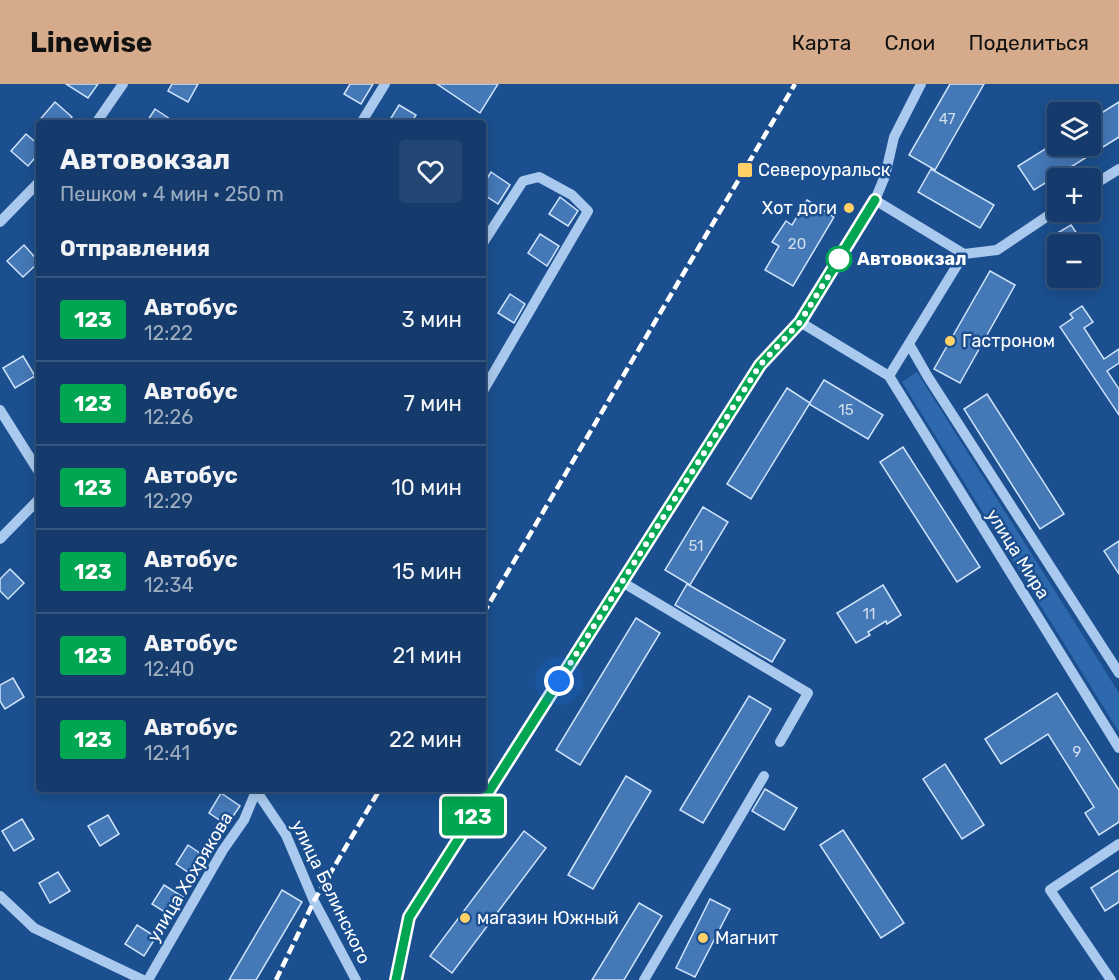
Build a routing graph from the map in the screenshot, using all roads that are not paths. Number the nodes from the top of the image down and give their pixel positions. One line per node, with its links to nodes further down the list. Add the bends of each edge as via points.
1 (123, 84): 4 (street)
2 (385, 84): 5 (street)
3 (921, 84): 9 (street, via 894,137)
4 (98, 120)
5 (364, 120)
6 (1119, 168): 7 (street)
7 (1101, 180)
8 (36, 185): 11 (street)
9 (875, 200): 13 (street); 14 (street)
10 (1047, 216): 13 (street, via 997,250)
11 (0, 222)
12 (486, 238): 17 (street, via 523,181 539,177 572,195 588,211)
13 (964, 254): 15 (street)
14 (800, 322): 16 (street); 22 (street, via 760,365)
15 (909, 344): 16 (street); 23 (street, улица Мира)
16 (889, 376): 25 (street, улица Мира)
17 (486, 387)
18 (0, 410): 19 (street)
19 (36, 467)
20 (36, 502): 21 (street)
21 (0, 539)
22 (622, 582): 24 (street, via 808,693); 34 (street, via 409,917)
23 (1119, 673)
24 (780, 742)
25 (1119, 748)
26 (764, 776): 35 (street)
27 (255, 792): 32 (street, улица Хохрякова, via 244,820)
28 (257, 792): 33 (street, улица Белинского, via 286,835 314,901)
29 (1119, 844): 36 (street, via 1050,890)
30 (0, 896): 31 (street, via 34,928)
31 (143, 980)
32 (148, 980)
33 (356, 980)
34 (396, 980)
35 (644, 980)
36 (1111, 980)

